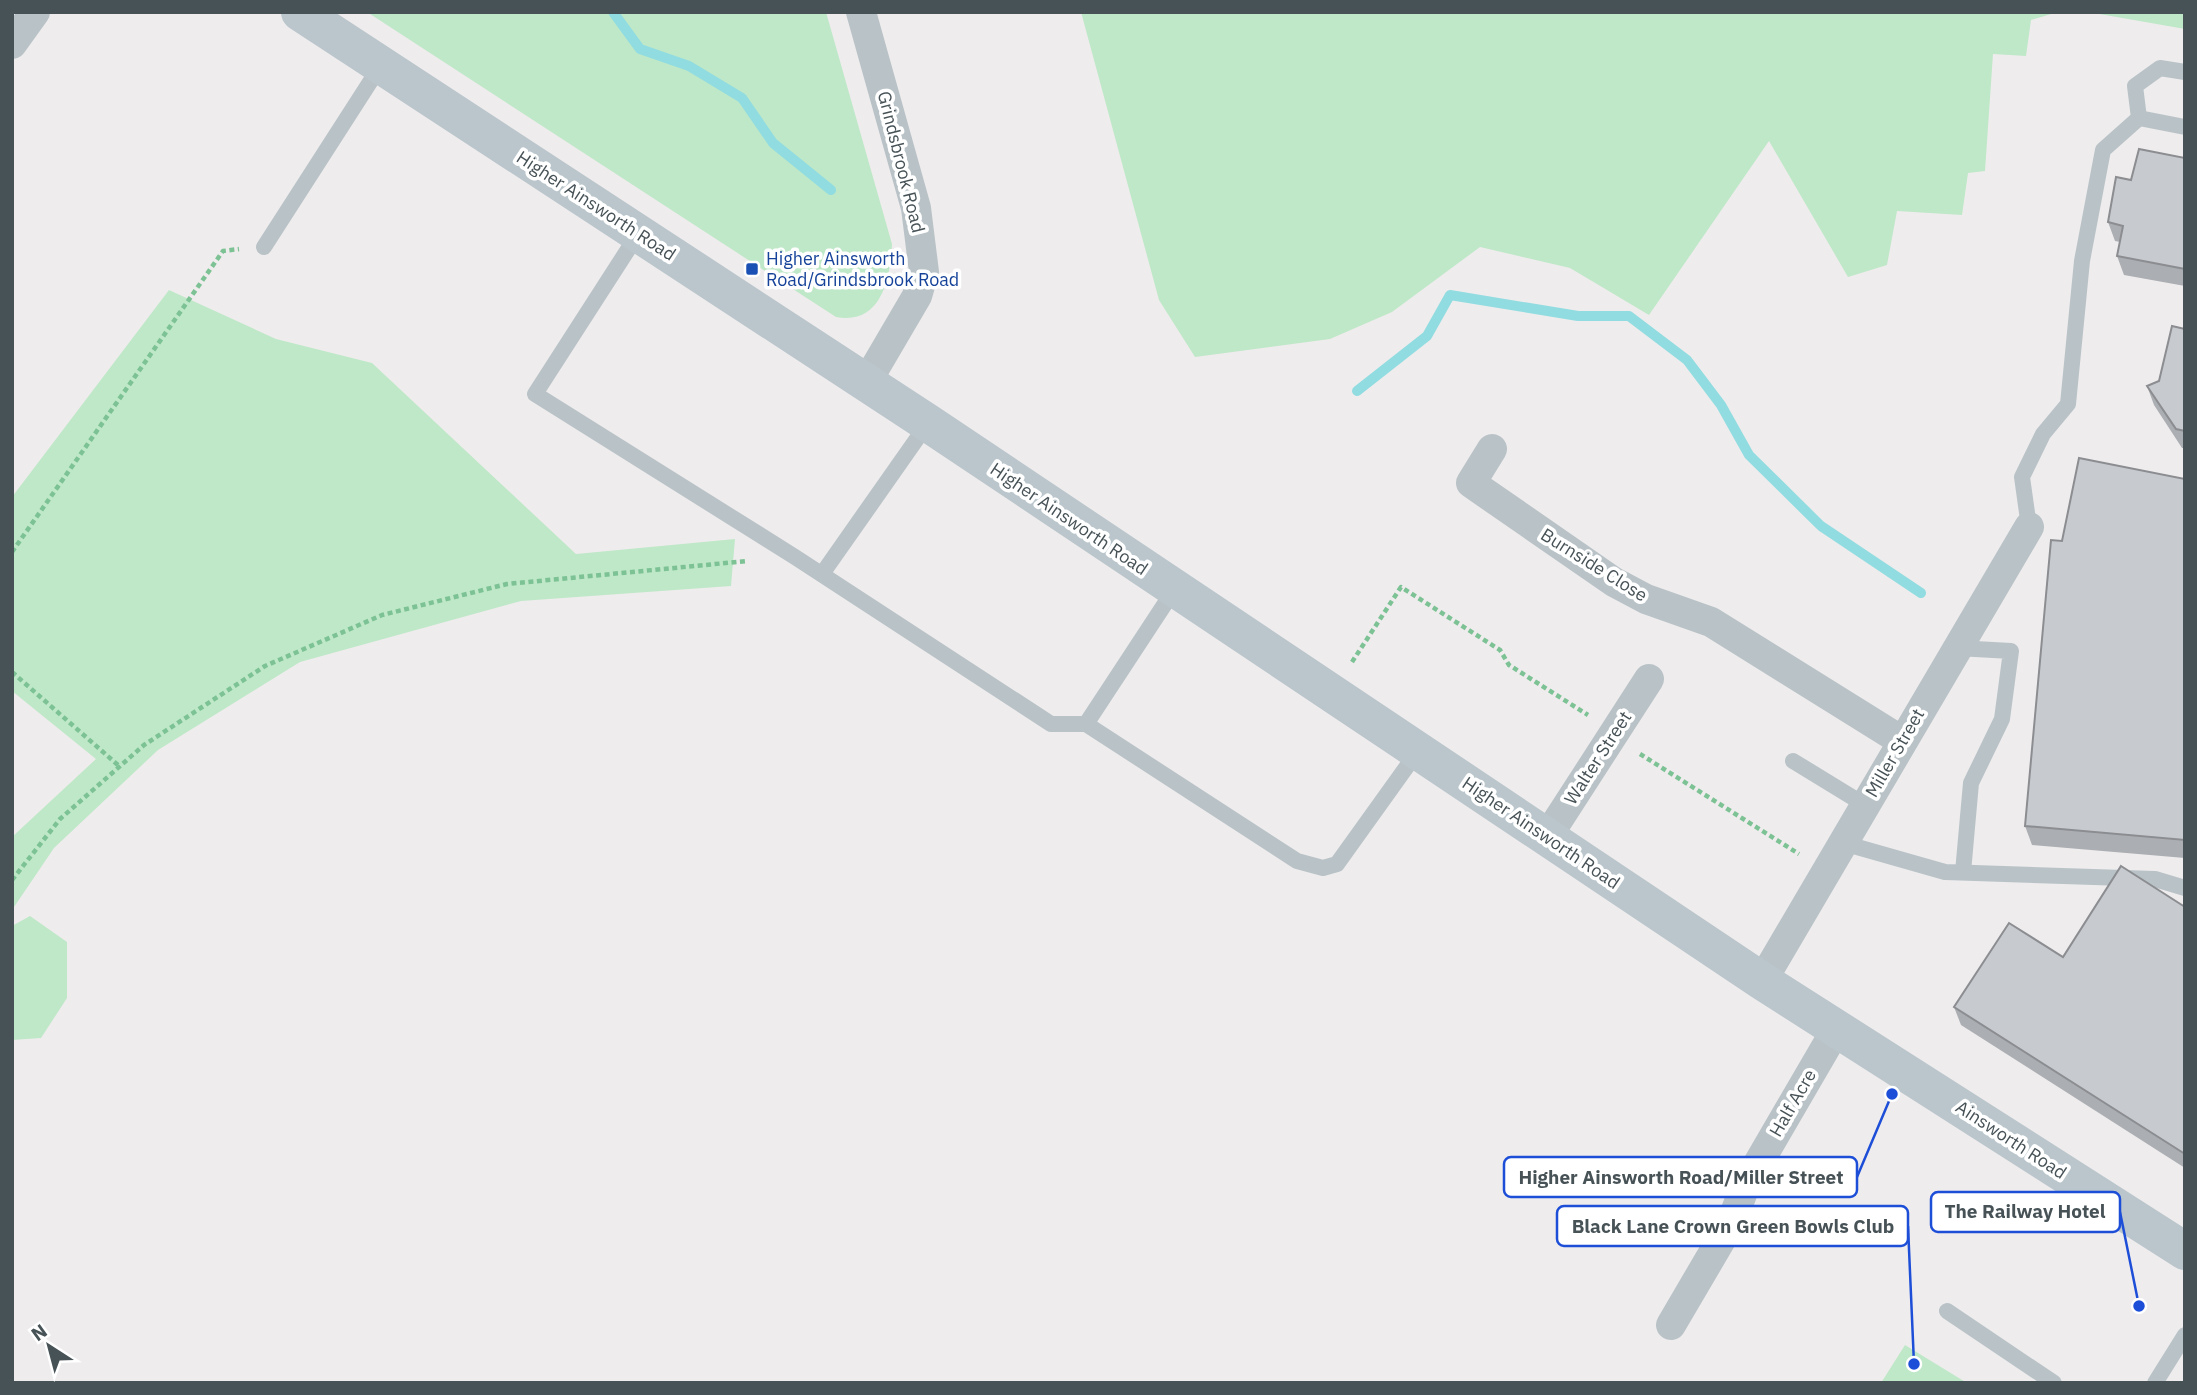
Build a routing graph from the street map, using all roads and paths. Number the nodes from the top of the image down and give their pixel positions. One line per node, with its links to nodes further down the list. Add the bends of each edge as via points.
1 (34, 12): 4 (street)
2 (300, 12): 5 (main road, Higher Ainsworth Road)
3 (861, 12): 11 (street, Grindsbrook Road, via 916,208 923,272 917,296)
4 (12, 44)
5 (381, 65): 9 (main road, Higher Ainsworth Road); 10 (lane)
6 (2185, 72): 7 (lane, via 2160,68 2135,86)
7 (2139, 118): 8 (lane); 14 (lane, via 2103,150 2082,261 2068,404 2043,434 2022,477)
8 (2185, 127)
9 (639, 234): 11 (main road, Higher Ainsworth Road); 16 (lane, via 536,394)
10 (264, 247): 15 (path, via 223,251)
11 (866, 383): 12 (main road, Higher Ainsworth Road)
12 (928, 423): 17 (lane); 18 (main road, Higher Ainsworth Road)
13 (1492, 449): 25 (street, Burnside Close, via 1471,482 1614,582 1646,599 1711,622)
14 (2029, 527): 19 (street, Miller Street)
15 (12, 552)
16 (795, 556): 17 (lane); 28 (path, via 507,583 382,615 265,666)
17 (822, 574): 23 (lane, via 1051,724)
18 (1174, 590): 22 (main road, Higher Ainsworth Road); 23 (lane)
19 (1957, 648): 25 (street, Miller Street); 33 (lane, via 2011,651 2002,719 1971,783)
20 (12, 672): 28 (path)
21 (1649, 679): 24 (street, Walter Street)
22 (1331, 694): 24 (path, via 1401,587 1500,650 1509,665); 26 (main road, Higher Ainsworth Road)
23 (1086, 724): 26 (lane, via 1297,861 1323,868 1337,864)
24 (1614, 735): 30 (street, Walter Street); 32 (path)
25 (1902, 741): 29 (street, Miller Street)
26 (1418, 751): 30 (main road, Higher Ainsworth Road)
27 (1793, 761): 29 (lane)
28 (119, 766): 34 (path, via 60,819)
29 (1865, 805): 31 (street, Miller Street)
30 (1547, 837): 36 (main road, Higher Ainsworth Road)
31 (1843, 843): 32 (street, Miller Street); 33 (lane, via 1945,872)
32 (1826, 872): 36 (street, Miller Street)
33 (1962, 872): 35 (lane, via 2155,879)
34 (12, 880)
35 (2185, 888)
36 (1762, 981): 37 (main road, Higher Ainsworth Road)
37 (1837, 1028): 38 (main road, Ainsworth Road); 40 (street, Half Acre)
38 (2185, 1251)
39 (1947, 1311): 42 (lane)
40 (1671, 1325)
41 (2185, 1335): 43 (lane)
42 (2054, 1383)
43 (2155, 1383)

